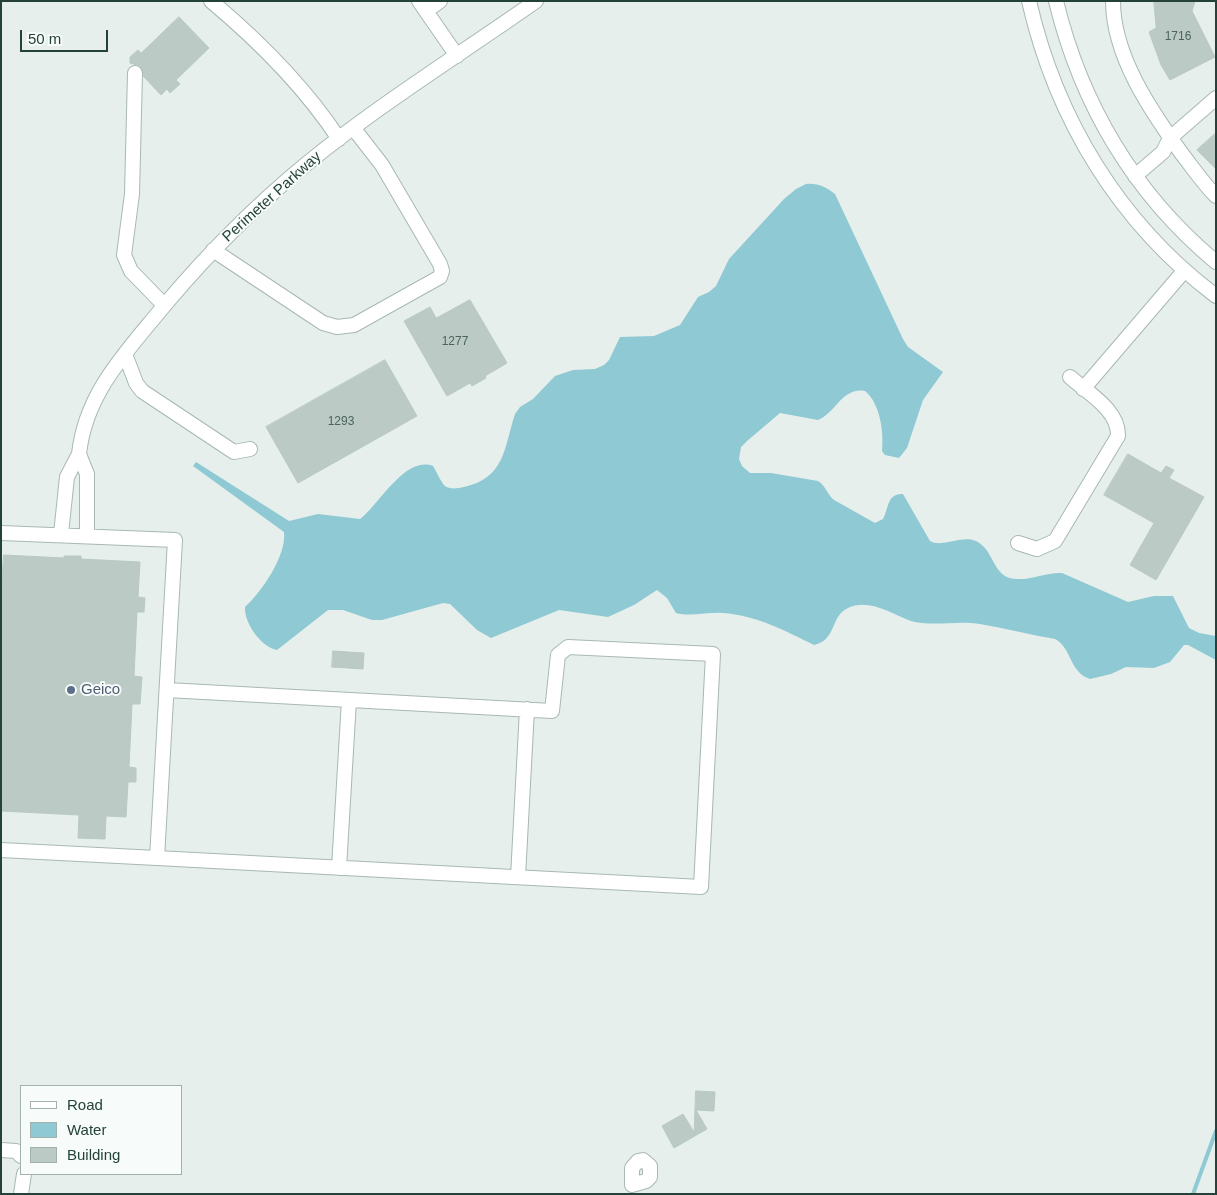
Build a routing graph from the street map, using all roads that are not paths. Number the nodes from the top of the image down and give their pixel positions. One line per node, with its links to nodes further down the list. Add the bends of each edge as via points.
1 (211, 1): 13 (street, via 258,41 303,90)
2 (440, 1): 7 (street)
3 (536, 1): 8 (street, Perimeter Parkway)
4 (1029, 1): 18 (street, via 1047,65 1077,134 1116,196 1144,231)
5 (1056, 1): 14 (street, via 1074,65 1087,97)
6 (1113, 1): 12 (street, via 1124,58 1134,81)
7 (422, 6): 8 (street)
8 (457, 56): 11 (street, Perimeter Parkway)
9 (135, 73): 20 (street, via 132,194 124,255 131,271)
10 (1216, 98): 12 (street)
11 (354, 129): 13 (street, Perimeter Parkway); 16 (street, via 382,165 440,264 440,277 354,325 337,327 323,322)
12 (1170, 138): 14 (street, via 1163,152); 15 (street)
13 (339, 139): 16 (street, Perimeter Parkway, via 271,194)
14 (1135, 176): 17 (street, via 1171,221)
15 (1216, 196)
16 (213, 250): 20 (street, Perimeter Parkway)
17 (1216, 262)
18 (1184, 271): 19 (street); 23 (street)
19 (1216, 296)
20 (164, 305): 21 (street, Perimeter Parkway)
21 (124, 354): 24 (street, via 142,391 234,452); 25 (street, Perimeter Parkway, via 93,400 86,417)
22 (1070, 377): 23 (street)
23 (1083, 389): 29 (street, via 1114,416 1118,436 1055,541 1037,549)
24 (250, 449)
25 (79, 454): 27 (street, via 67,477); 28 (street, via 87,474)
26 (1, 533): 27 (street)
27 (62, 534): 28 (street)
28 (87, 536): 30 (street, via 175,540)
29 (1018, 543)
30 (167, 690): 31 (street); 34 (street)
31 (349, 700): 32 (street); 35 (street)
32 (527, 709): 36 (street); 36 (street, via 552,710 558,655 568,647 713,654 701,887)
33 (1, 850): 34 (street)
34 (157, 858): 35 (street)
35 (339, 868): 36 (street)
36 (518, 877)
37 (1, 1150): 38 (street, via 16,1151)
38 (20, 1155)
39 (24, 1175): 40 (street)
40 (21, 1194)

